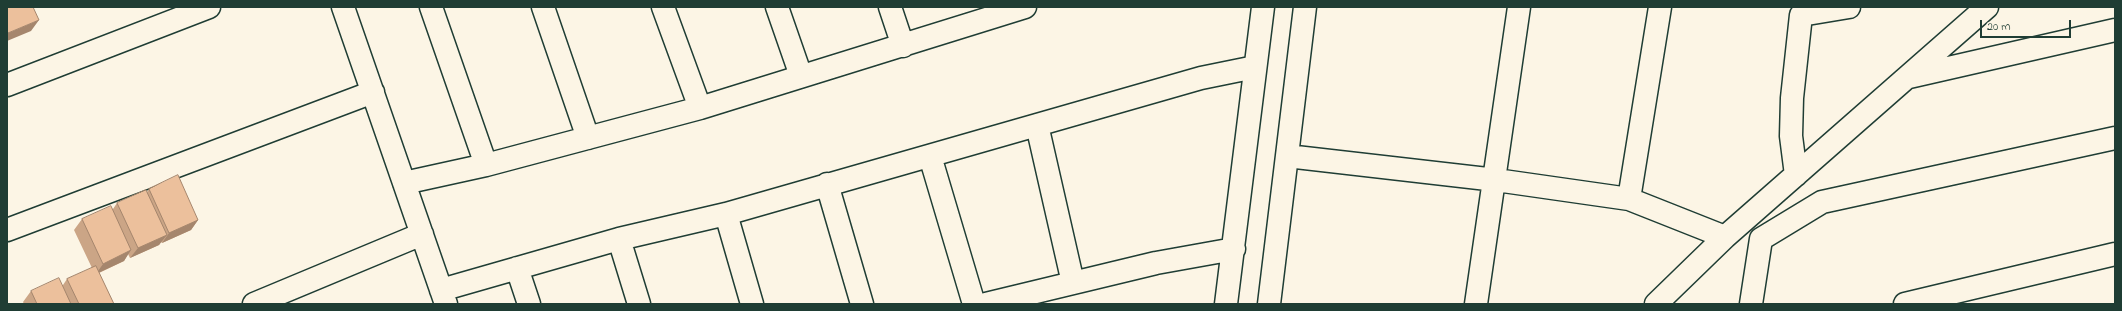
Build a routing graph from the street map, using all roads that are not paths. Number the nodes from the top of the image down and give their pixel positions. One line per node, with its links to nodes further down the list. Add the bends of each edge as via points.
1 (210, 7): 22 (street)
2 (343, 7): 23 (street)
3 (431, 7): 30 (street)
4 (543, 7): 26 (street)
5 (663, 7): 24 (street)
6 (777, 7): 20 (street)
7 (890, 7): 18 (street)
8 (1025, 7): 15 (street)
9 (1263, 7): 19 (street)
10 (1305, 7): 29 (street)
11 (1519, 7): 32 (street)
12 (1660, 7): 35 (street)
13 (1849, 7): 16 (street)
14 (1987, 7): 21 (street)
15 (1002, 11): 18 (street)
16 (1801, 11): 31 (street, via 1792,98 1791,136)
17 (2115, 30): 21 (street)
18 (903, 46): 20 (street)
19 (1255, 67): 25 (street, via 1201,78); 41 (street)
20 (801, 76): 24 (street)
21 (1907, 77): 31 (street)
22 (7, 86)
23 (373, 92): 33 (street); 37 (street)
24 (700, 108): 26 (street)
25 (1037, 125): 28 (street); 44 (street)
26 (588, 138): 30 (street)
27 (2115, 138): 57 (street, via 1822,202 1760,239)
28 (930, 156): 34 (street); 51 (street)
29 (1287, 156): 32 (street); 54 (street)
30 (486, 165): 33 (street)
31 (1796, 175): 39 (street)
32 (1496, 180): 35 (street); 55 (street, via 1493,184)
33 (404, 183): 38 (street)
34 (827, 184): 36 (street); 50 (street)
35 (1628, 199): 39 (street)
36 (726, 214): 40 (street); 49 (street)
37 (7, 230)
38 (422, 234): 45 (street); 46 (street)
39 (1725, 237): 56 (street)
40 (620, 239): 43 (street); 48 (street)
41 (1234, 249): 44 (street, via 1156,263); 53 (street)
42 (2115, 254): 58 (street)
43 (517, 268): 45 (street); 47 (street)
44 (1073, 283): 52 (street)
45 (444, 297)
46 (254, 304)
47 (528, 304)
48 (639, 304)
49 (752, 304)
50 (862, 304)
51 (974, 304)
52 (986, 304)
53 (1226, 304)
54 (1269, 304)
55 (1476, 304)
56 (1656, 304)
57 (1751, 304)
58 (1905, 304)

